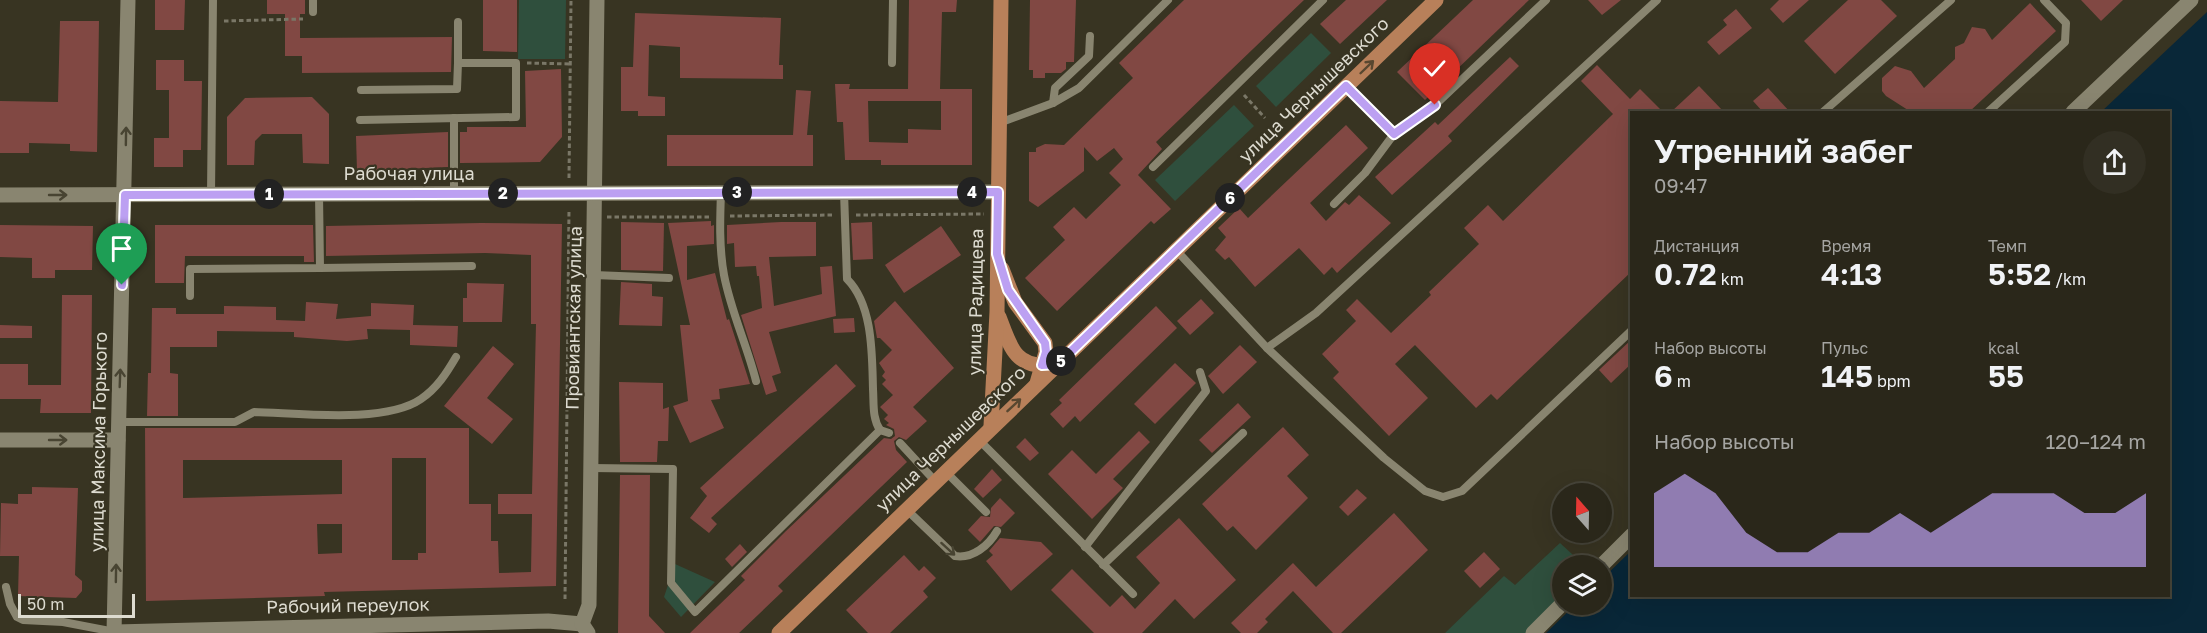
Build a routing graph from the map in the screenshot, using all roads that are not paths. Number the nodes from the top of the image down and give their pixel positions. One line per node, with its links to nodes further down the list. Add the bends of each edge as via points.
1 (128, 0): 39 (street, улица Максима Горького, one-way to 1)
2 (213, 0): 36 (lane)
3 (313, 0): 15 (lane)
4 (597, 0): 31 (street, Провиантская улица)
5 (893, 0): 19 (lane)
6 (1000, 0): 28 (main road, улица Радищева)
7 (1168, 0): 22 (lane, via 1079,88)
8 (1323, 0): 30 (lane)
9 (1436, 0): 20 (main road, улица Чернышевского, one-way to 9)
10 (1546, 0): 29 (lane, via 1435,105)
11 (1657, 0): 50 (lane, via 1316,313)
12 (1951, 0): 23 (lane)
13 (2044, 0): 24 (lane, via 2066,23 2065,42)
14 (2191, 0): 25 (street)
15 (313, 12)
16 (458, 22): 18 (lane)
17 (1090, 36): 22 (lane, via 1089,56 1055,88)
18 (458, 63): 21 (lane, via 457,88); 26 (lane, via 516,63 516,117)
19 (892, 63)
20 (1346, 86): 29 (lane); 41 (main road, улица Чернышевского)
21 (361, 90)
22 (1053, 103): 28 (lane)
23 (1824, 111)
24 (1989, 111)
25 (2074, 111)
26 (454, 118): 27 (lane); 35 (lane)
27 (360, 120)
28 (999, 123): 34 (main road, улица Радищева)
29 (1394, 134): 40 (lane, via 1365,173)
30 (1153, 167)
31 (595, 192): 32 (street, Рабочая улица); 35 (street, Рабочая улица); 45 (street, Провиантская улица)
32 (721, 192): 33 (street, Рабочая улица); 55 (lane, via 724,274)
33 (844, 192): 34 (street, Рабочая улица); 59 (lane, via 847,279 858,290 871,333 874,416)
34 (998, 192): 42 (main road, улица Радищева)
35 (454, 193): 37 (street, Рабочая улица)
36 (211, 194): 37 (street, Рабочая улица); 39 (street, Рабочая улица)
37 (319, 194): 44 (lane)
38 (0, 195): 39 (street, Рабочая улица, one-way to 39)
39 (125, 195): 57 (street, улица Максима Горького, one-way to 39)
40 (1334, 204)
41 (1176, 250): 50 (lane); 52 (main road, улица Чернышевского)
42 (997, 254): 48 (main road, улица Радищева); 53 (main road, via 1008,290 1045,343)
43 (472, 266): 44 (lane)
44 (320, 268): 47 (lane, via 190,269)
45 (594, 275): 46 (lane); 66 (street, Провиантская улица)
46 (669, 278)
47 (190, 296)
48 (997, 312): 53 (main road, via 1017,357 1032,365); 58 (main road, улица Радищева)
49 (1630, 332): 50 (lane, via 1462,491 1443,497 1425,491 1384,458)
50 (1267, 348)
51 (456, 357): 57 (lane, via 441,382 419,400 381,414 254,412 235,422)
52 (1058, 364): 53 (main road); 56 (main road, улица Чернышевского)
53 (1042, 365): 56 (main road)
54 (1200, 372): 72 (lane, via 1206,391)
55 (756, 381)
56 (1036, 383): 58 (main road, улица Чернышевского, one-way to 56)
57 (118, 422): 64 (street, улица Максима Горького)
58 (991, 426): 62 (main road, улица Чернышевского)
59 (880, 430): 60 (lane); 66 (lane, via 695,612 671,583 673,469)
60 (890, 433)
61 (1243, 433): 74 (lane)
62 (978, 439): 67 (main road, улица Чернышевского); 72 (lane)
63 (0, 440): 64 (street, one-way to 64)
64 (118, 440): 79 (street, улица Максима Горького, one-way to 64)
65 (900, 443): 67 (lane)
66 (591, 468): 78 (street, Провиантская улица, via 589,605)
67 (940, 476): 68 (main road, улица Чернышевского); 69 (lane)
68 (906, 509): 70 (lane, one-way to 70, via 955,556 974,554); 80 (main road, улица Чернышевского)
69 (986, 512)
70 (997, 531)
71 (1630, 537): 73 (street)
72 (1085, 547): 74 (lane)
73 (1612, 555)
74 (1103, 565): 76 (lane)
75 (6, 587): 79 (lane, via 10,604 23,621 63,622)
76 (1133, 594)
77 (1552, 614): 81 (street)
78 (585, 628): 79 (street, Рабочий переулок, via 548,621)
79 (115, 632)
80 (779, 633)
81 (1533, 633)

